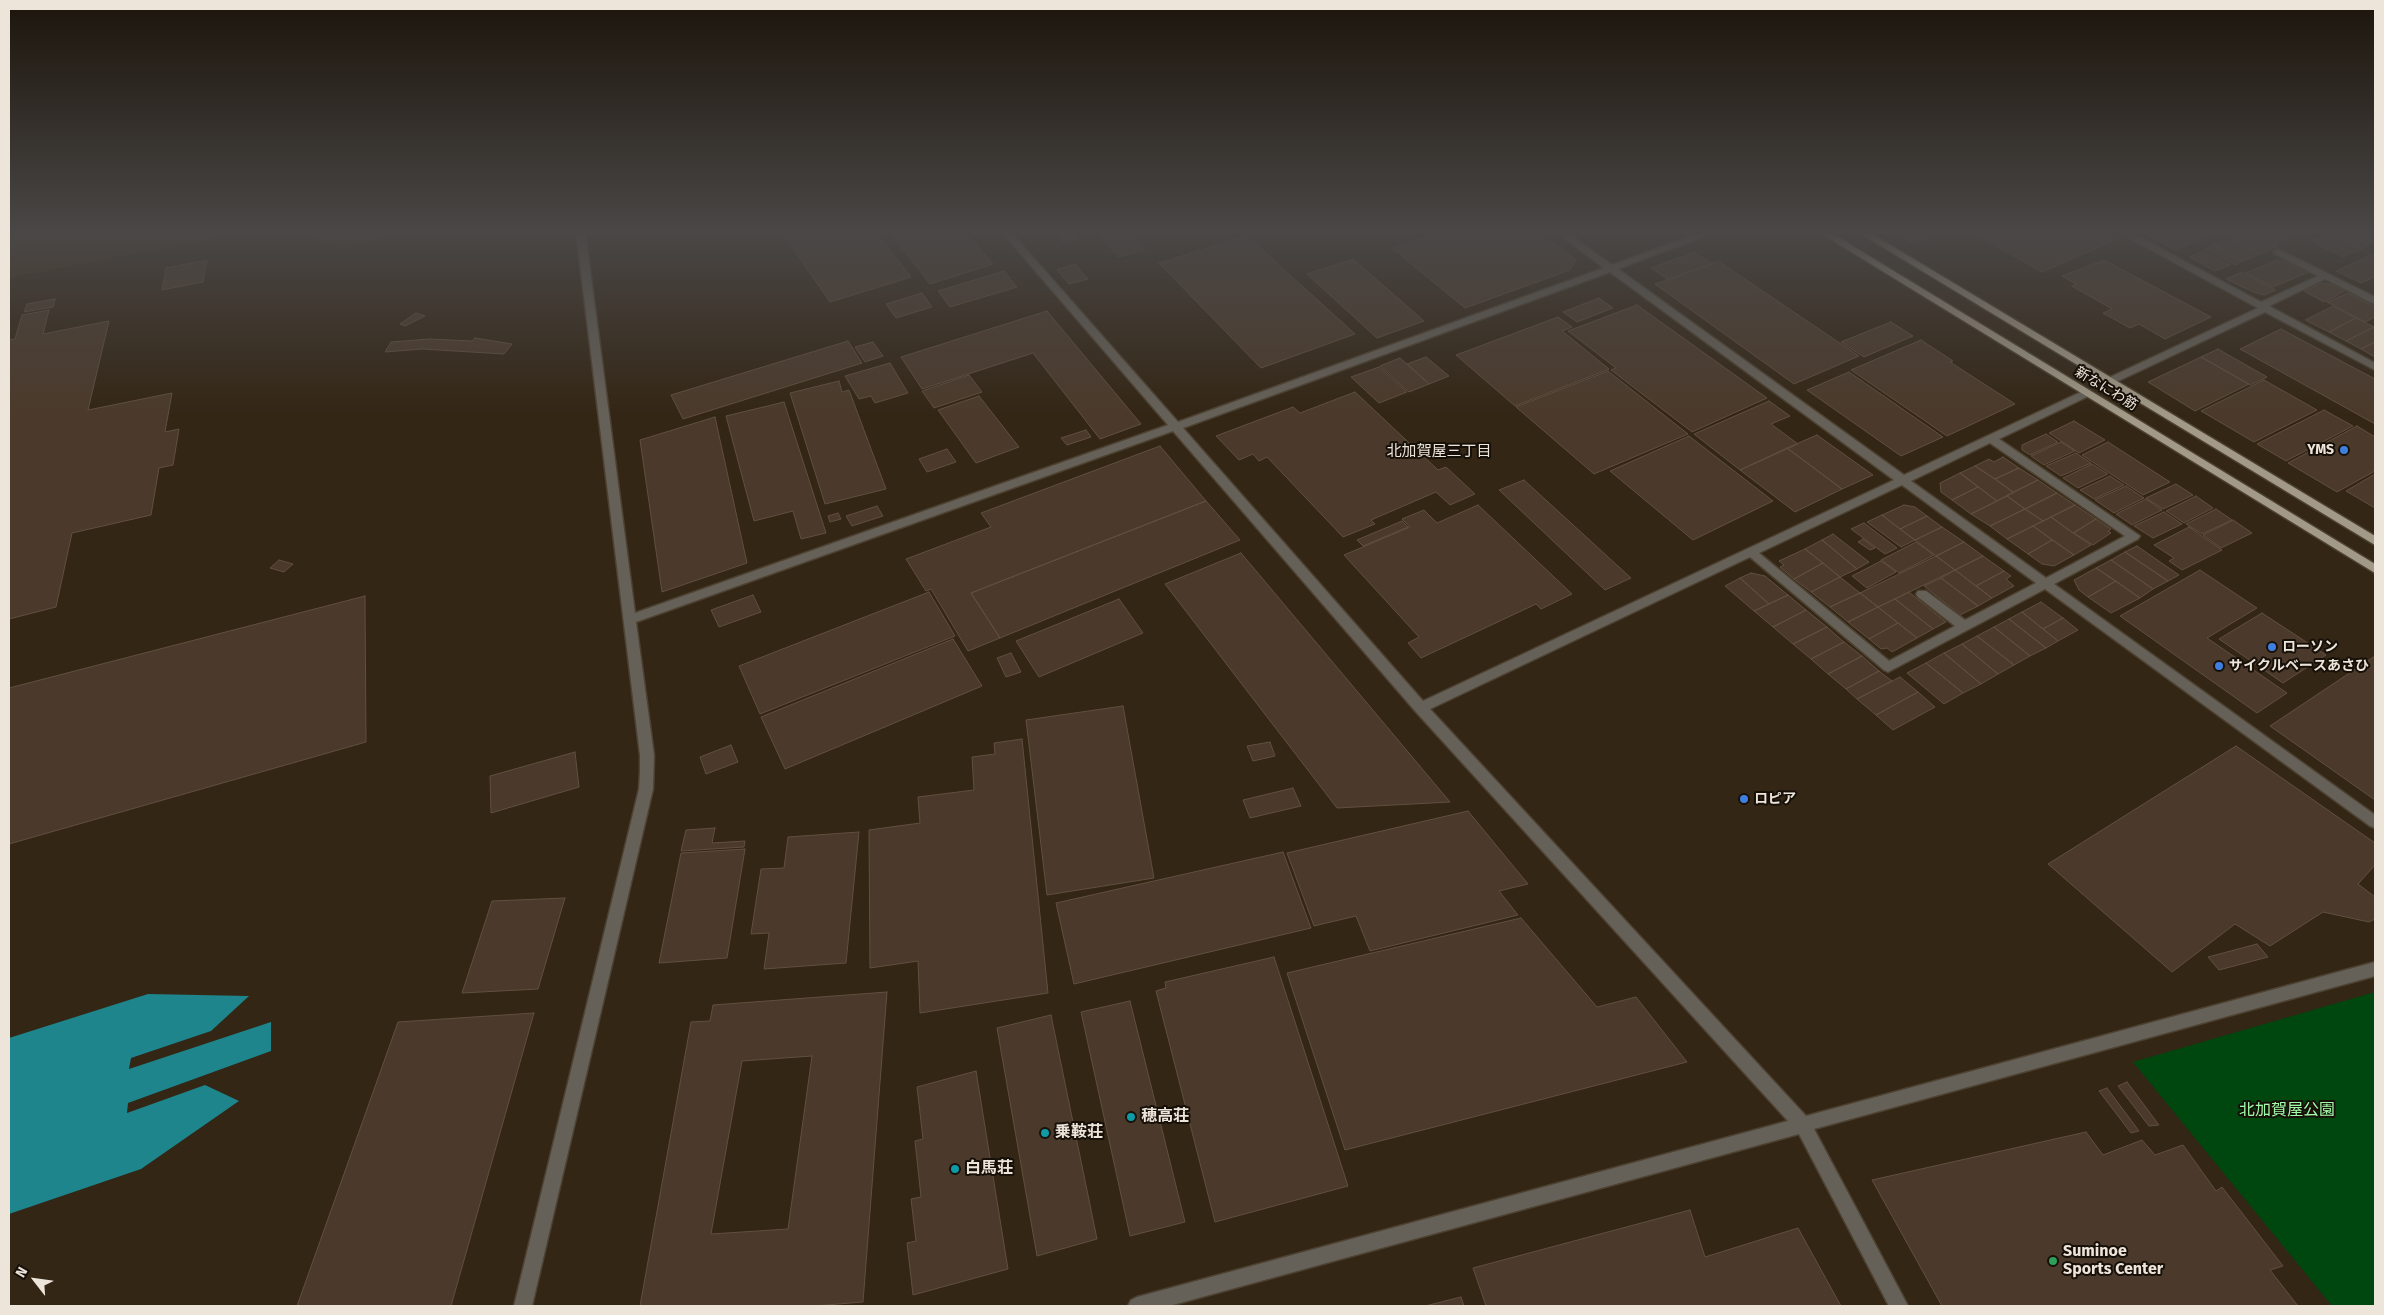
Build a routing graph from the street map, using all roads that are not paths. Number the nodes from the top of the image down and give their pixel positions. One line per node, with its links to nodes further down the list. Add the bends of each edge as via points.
1 (588, 292): 23 (street)
2 (1057, 292): 15 (street)
3 (1544, 292): 15 (street)
4 (1645, 292): 17 (street)
5 (1921, 292): 14 (main road, 新なにわ筋)
6 (1961, 292): 13 (main road, 新なにわ筋)
7 (2235, 292): 11 (street)
8 (2292, 292): 11 (street)
9 (2358, 292): 10 (street)
10 (2375, 301)
11 (2263, 307): 12 (street); 13 (street)
12 (2375, 367)
13 (2110, 381): 18 (main road, 新なにわ筋)
14 (2087, 394): 16 (street); 20 (main road, 新なにわ筋)
15 (1174, 427): 23 (street); 25 (street)
16 (1992, 439): 17 (street); 21 (street, via 2134,536)
17 (1903, 480): 19 (street); 21 (street)
18 (2375, 540)
19 (1751, 552): 24 (street, via 1888,667); 25 (street)
20 (2375, 569)
21 (2046, 583): 24 (street); 26 (street)
22 (1922, 594): 24 (street)
23 (629, 620): 29 (street, via 647,755 646,788)
24 (1965, 627)
25 (1421, 708): 28 (street)
26 (2375, 822)
27 (2375, 969): 28 (street)
28 (1803, 1125): 30 (street); 31 (street)
29 (522, 1306)
30 (1137, 1306)
31 (1899, 1306)

